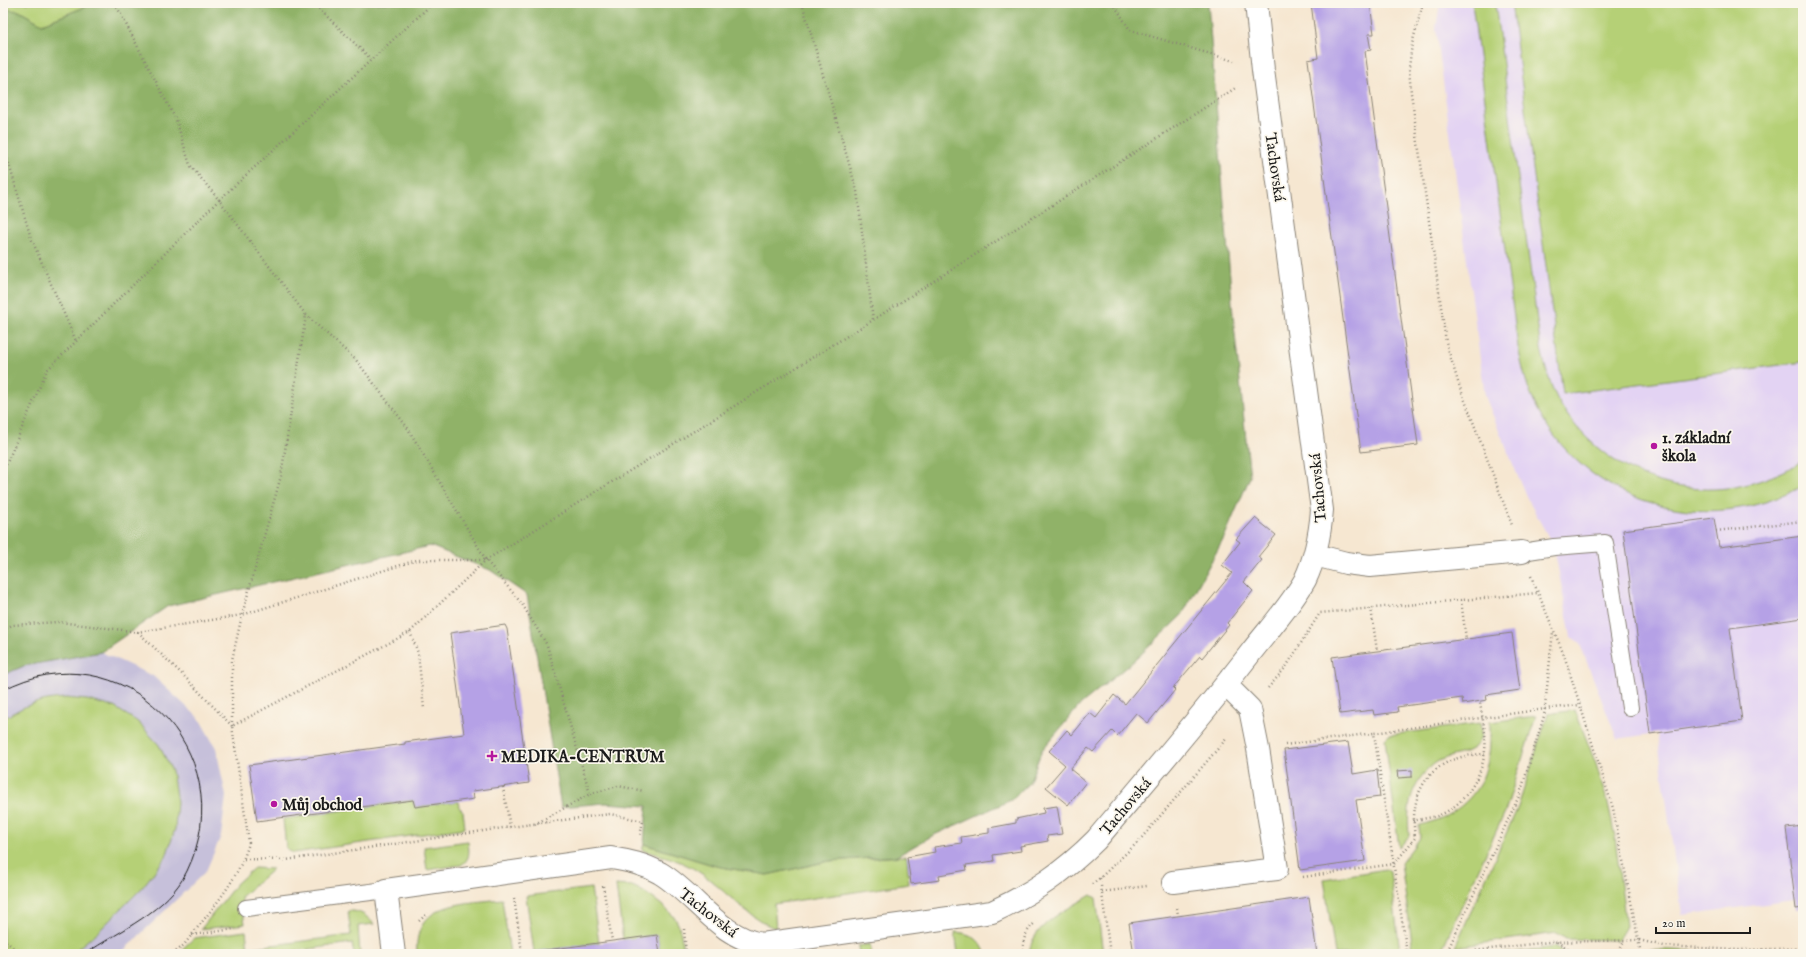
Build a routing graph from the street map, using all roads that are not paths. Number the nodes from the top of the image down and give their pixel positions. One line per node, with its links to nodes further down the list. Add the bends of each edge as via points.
1 (1256, 3): 3 (street, Tachovská, via 1322,510 1320,536)
2 (1522, 552): 3 (street, via 1370,566); 5 (lane, via 1605,543)
3 (1315, 555): 4 (street, Tachovská, via 1304,580 1289,602)
4 (1226, 685): 6 (street, via 1250,710 1277,868); 7 (street, Tachovská, via 1096,840 1054,877 992,912 762,944 751,942 729,931 662,874 635,862 611,858)
5 (1630, 708)
6 (1173, 882)
7 (386, 890): 8 (lane); 9 (street)
8 (246, 908)
9 (394, 954)

